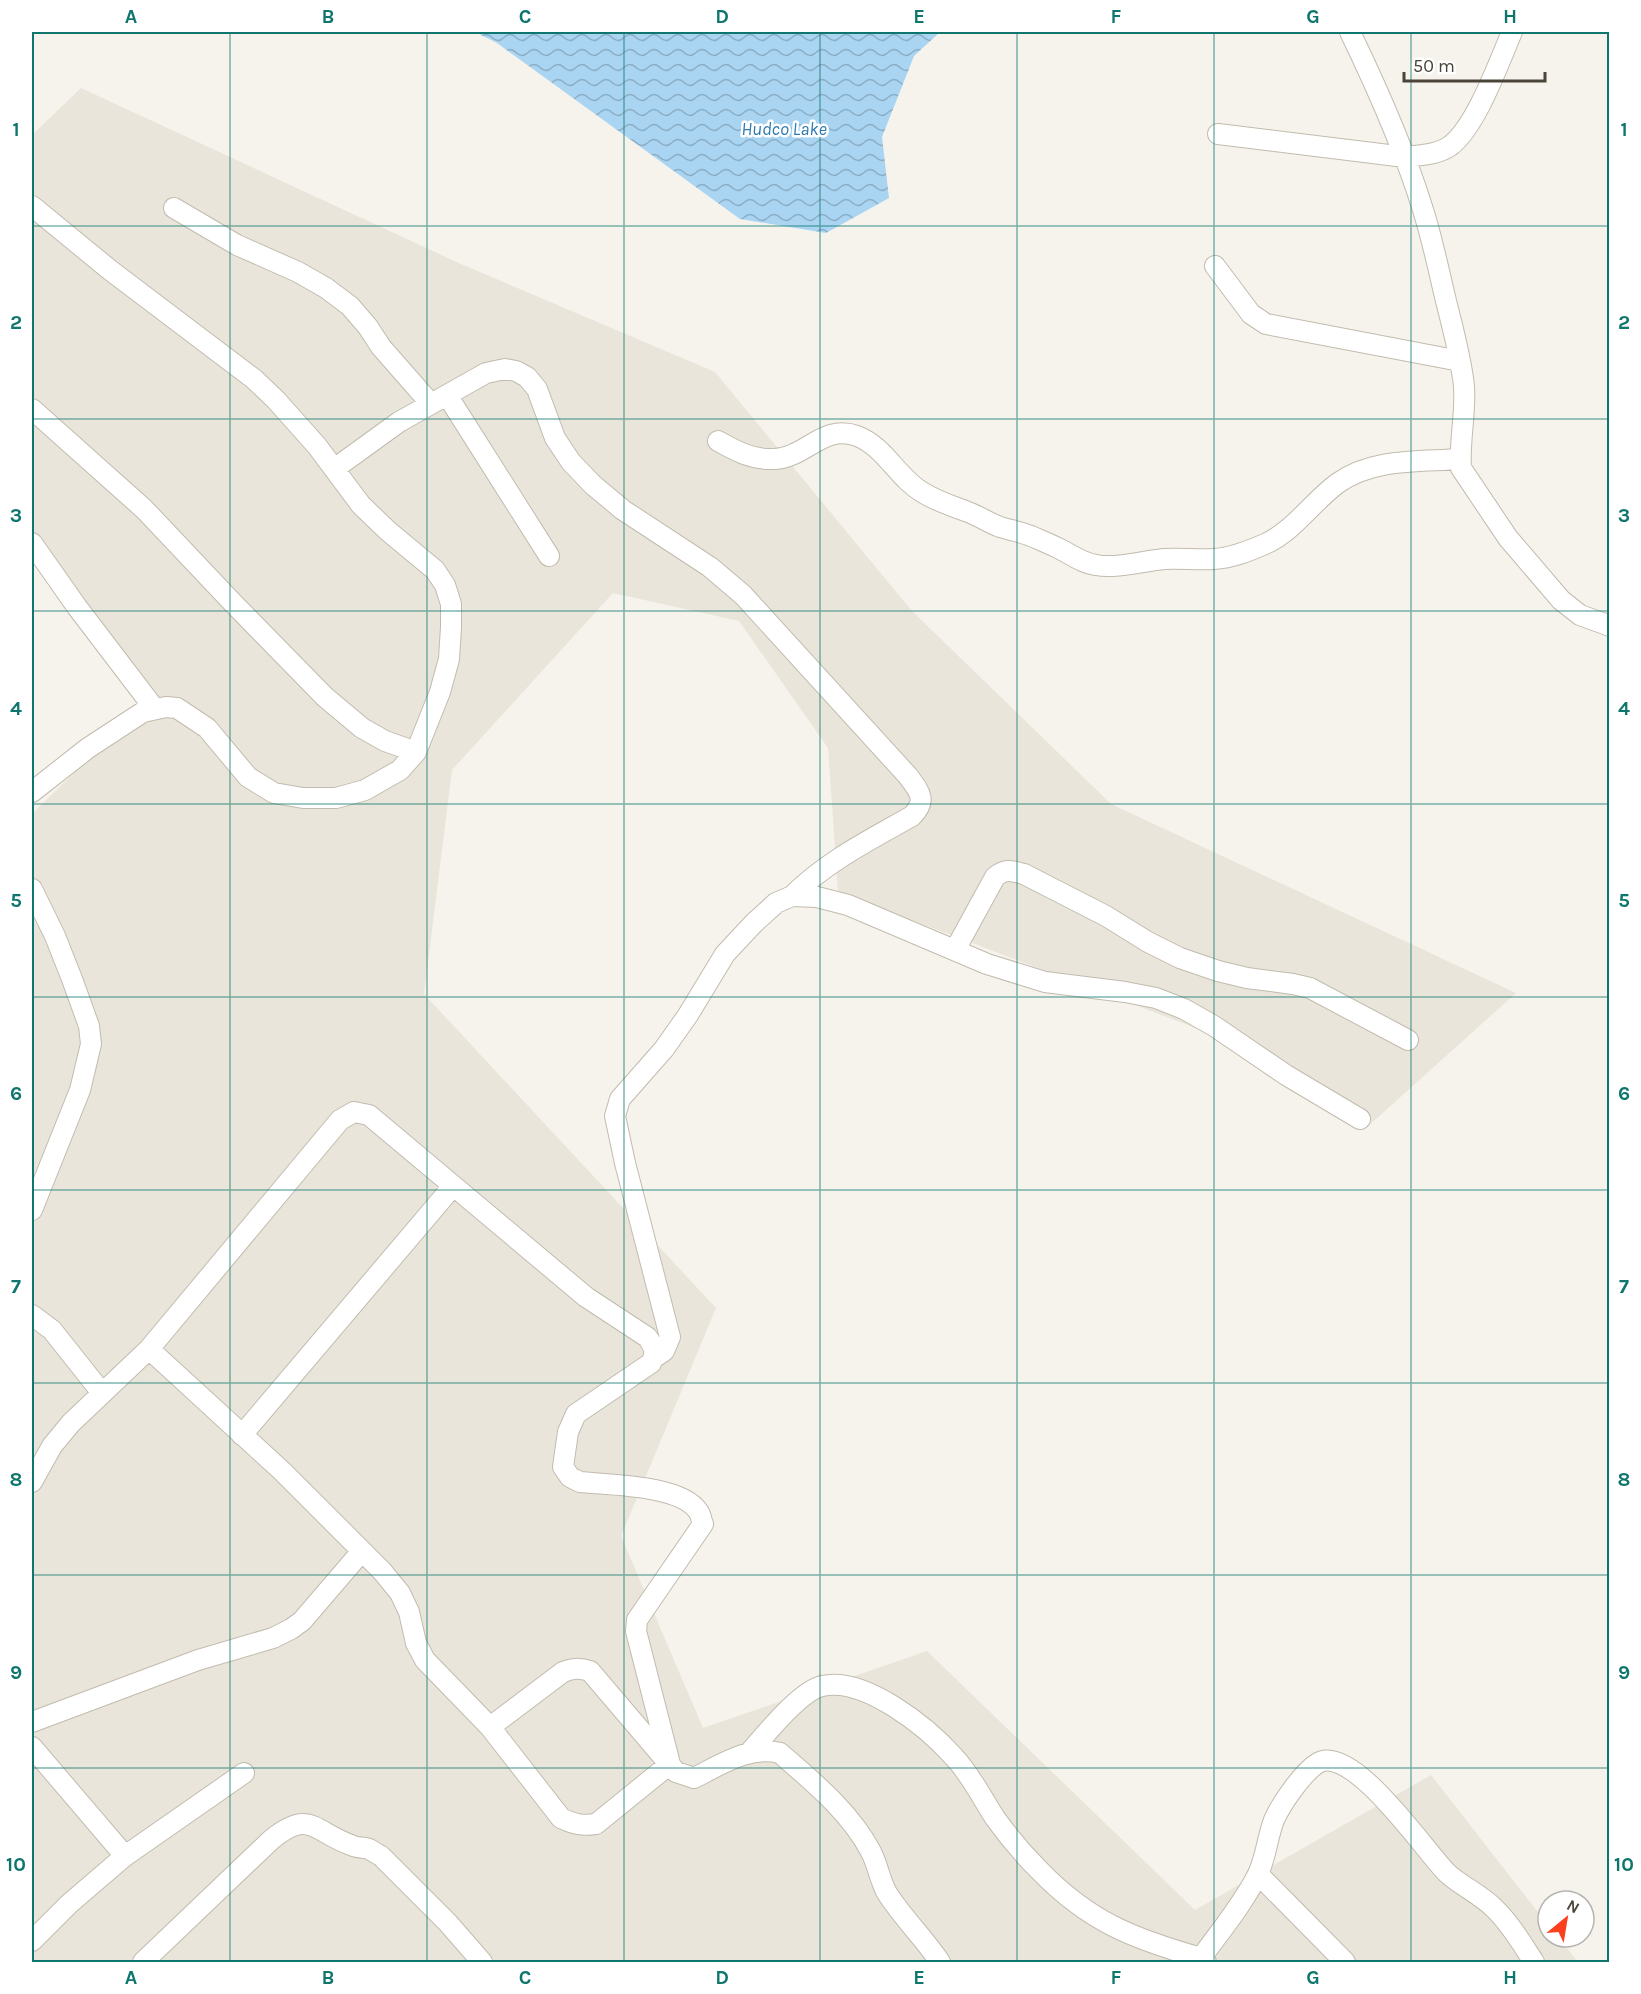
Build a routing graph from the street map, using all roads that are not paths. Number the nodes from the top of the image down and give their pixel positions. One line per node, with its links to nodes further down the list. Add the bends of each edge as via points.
1 (1350, 32): 4 (street)
2 (1512, 32): 4 (street, via 1488,89 1464,131 1449,146)
3 (1218, 134): 4 (street)
4 (1405, 157): 8 (street, via 1424,212)
5 (32, 206): 13 (street, via 254,379 299,424)
6 (174, 208): 9 (street, via 230,242 326,288 356,313 381,347)
7 (1215, 266): 8 (street, via 1251,314 1266,324)
8 (1460, 361): 12 (street, via 1464,386)
9 (439, 400): 13 (street, via 399,422); 15 (street); 21 (street, via 486,373 505,369 527,377 537,389 555,438 571,462 623,510 710,567 743,595 921,794 920,805 912,816 831,863)
10 (32, 409): 18 (street, via 144,509 325,697 362,728)
11 (718, 441): 12 (street, via 736,452 774,459 832,434 859,437 920,492 1100,566 1235,556 1268,543 1338,483 1364,468)
12 (1461, 459): 16 (street, via 1461,468 1508,538 1562,600 1580,615)
13 (334, 468): 18 (street, via 361,505 435,570 451,604 449,659)
14 (32, 543): 17 (street)
15 (549, 556)
16 (1610, 626)
17 (154, 708): 18 (street, via 177,708 189,715 207,728 254,782 274,793 303,798 336,798 365,790 400,770); 19 (street, via 88,748)
18 (416, 752)
19 (32, 792)
20 (32, 889): 26 (street, via 72,979 89,1026 91,1044 80,1090)
21 (792, 896): 22 (street, via 848,905); 29 (street, via 776,903 725,954 688,1016 620,1099 615,1116 670,1337)
22 (955, 950): 23 (street, via 995,877 1011,870 1106,915 1180,958 1247,978 1310,988); 24 (street, via 1045,982 1156,998 1184,1009)
23 (1408, 1040)
24 (1360, 1119)
25 (453, 1186): 28 (street, via 369,1115 354,1112 340,1120); 29 (street, via 586,1297 647,1337); 31 (street)
26 (32, 1210)
27 (32, 1315): 30 (street, via 51,1330)
28 (149, 1348): 30 (street); 31 (street)
29 (655, 1357): 38 (street, via 576,1414 568,1432 563,1467 580,1482 658,1490 674,1494 699,1511 703,1524 637,1620 636,1631)
30 (102, 1393): 32 (street, via 52,1446)
31 (242, 1435): 33 (street)
32 (32, 1482)
33 (362, 1551): 34 (street, via 291,1629 273,1638 198,1659); 35 (street, via 400,1593 425,1660)
34 (32, 1722)
35 (490, 1727): 38 (street, via 563,1672 580,1668 590,1671); 38 (street, via 561,1818 574,1824 596,1824)
36 (32, 1747): 40 (street)
37 (748, 1753): 38 (street, via 694,1778 676,1772); 43 (street, via 800,1698 821,1686 843,1685 867,1692 905,1714 956,1758 1017,1845 1070,1899 1125,1933); 46 (street, via 780,1753 839,1808 871,1851 888,1894)
38 (670, 1764)
39 (244, 1773): 40 (street)
40 (124, 1856): 42 (street)
41 (1258, 1874): 43 (street); 47 (street); 48 (street, via 1274,1819 1292,1792 1317,1764 1330,1760 1340,1763 1379,1793 1448,1874 1494,1907)
42 (32, 1941)
43 (1202, 1961)
44 (143, 1962): 45 (street, via 272,1840 300,1823 381,1856)
45 (482, 1962)
46 (940, 1962)
47 (1345, 1962)
48 (1534, 1962)

